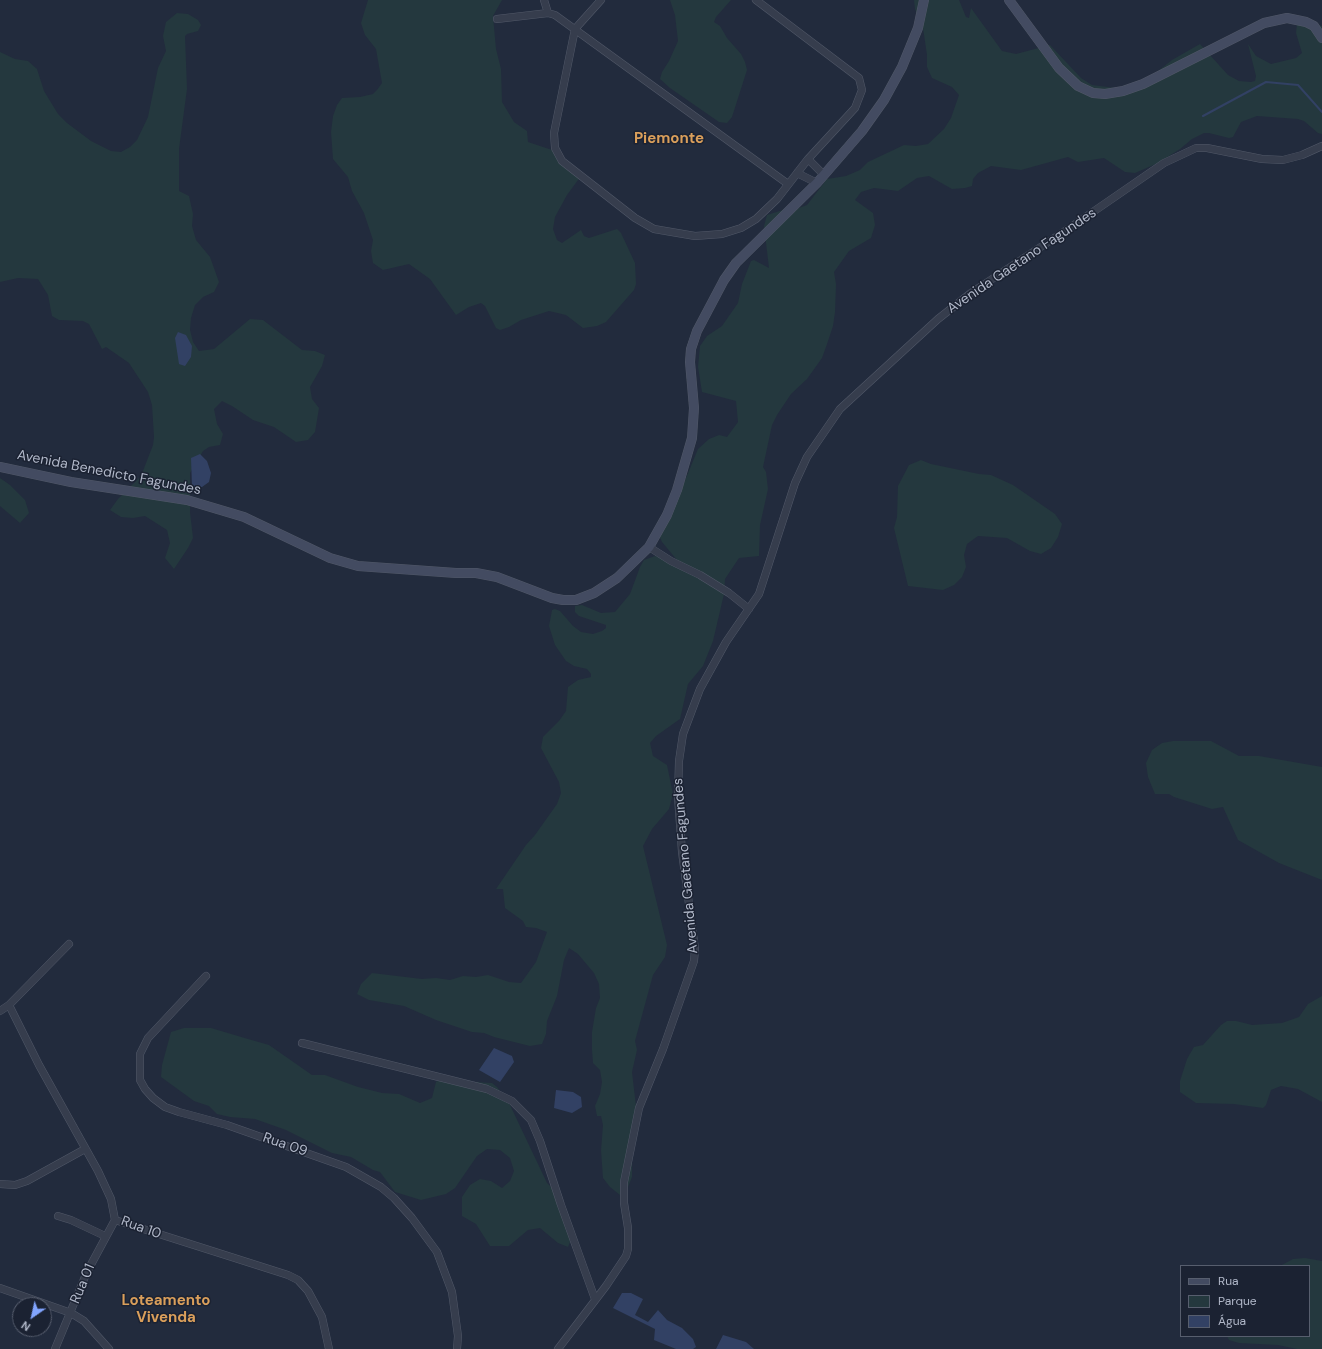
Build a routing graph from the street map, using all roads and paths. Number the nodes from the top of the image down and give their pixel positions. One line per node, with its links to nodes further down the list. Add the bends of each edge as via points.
1 (544, 0): 6 (street)
2 (601, 0): 8 (street)
3 (756, 0): 11 (street, via 839,61 860,78 862,83 860,98 854,108)
4 (924, 0): 13 (street, Avenida Benedicto Fagundes, via 918,28 884,100 862,131)
5 (1009, 0): 9 (street, via 1059,68 1078,86 1093,93 1123,91 1144,84 1264,23 1288,18 1306,22 1314,26)
6 (548, 13): 7 (street); 8 (street)
7 (497, 19)
8 (575, 29): 15 (street); 15 (street, via 554,133 555,148 562,161 635,218 654,229 667,232 695,236 722,234 741,228 756,218 777,199)
9 (1322, 38)
10 (1322, 146): 18 (street, Avenida Gaetano Fagundes, via 1283,160 1262,159 1207,148 1196,148 1177,156 971,293 938,319 840,410 811,452 795,483 759,594)
11 (808, 159): 12 (street); 13 (street)
12 (797, 173): 14 (street); 15 (street)
13 (824, 175): 14 (street, Avenida Benedicto Fagundes)
14 (817, 183): 17 (street, Avenida Benedicto Fagundes, via 736,264 724,280 697,331 690,362 694,408 692,438 677,490)
15 (788, 184)
16 (0, 467): 17 (street, Avenida Benedicto Fagundes, via 71,482 187,500 244,517 345,563 394,569 476,573 497,577 563,600 576,600 594,593 617,578)
17 (649, 547): 18 (street, via 706,579)
18 (749, 609): 30 (street, Avenida Gaetano Fagundes, via 726,642 700,688 683,734 678,797 682,852 695,949 694,961 639,1108 624,1182 628,1249 622,1264)
19 (68, 944): 21 (street)
20 (206, 976): 35 (street, Rua 09, via 148,1038 140,1054 140,1080 145,1089 153,1098 179,1112 227,1125 346,1167 381,1187 412,1218 437,1252 452,1292 457,1324)
21 (9, 1005): 22 (street); 24 (street, Rua 10)
22 (0, 1011)
23 (302, 1043): 30 (street, via 487,1089 517,1105 531,1120 540,1141)
24 (85, 1149): 25 (street, via 27,1181 15,1185); 27 (street, Rua 10, via 111,1199)
25 (0, 1184)
26 (58, 1216): 28 (street, via 82,1224)
27 (116, 1220): 28 (street, Rua 01); 34 (street, Rua 10, via 298,1280 308,1291 322,1317)
28 (105, 1236): 31 (street, Rua 01)
29 (0, 1288): 31 (street)
30 (595, 1299): 36 (street, Avenida Gaetano Fagundes)
31 (71, 1313): 32 (street, Rua 01); 33 (street, via 84,1321)
32 (55, 1349)
33 (109, 1349)
34 (329, 1349)
35 (457, 1349)
36 (558, 1349)

